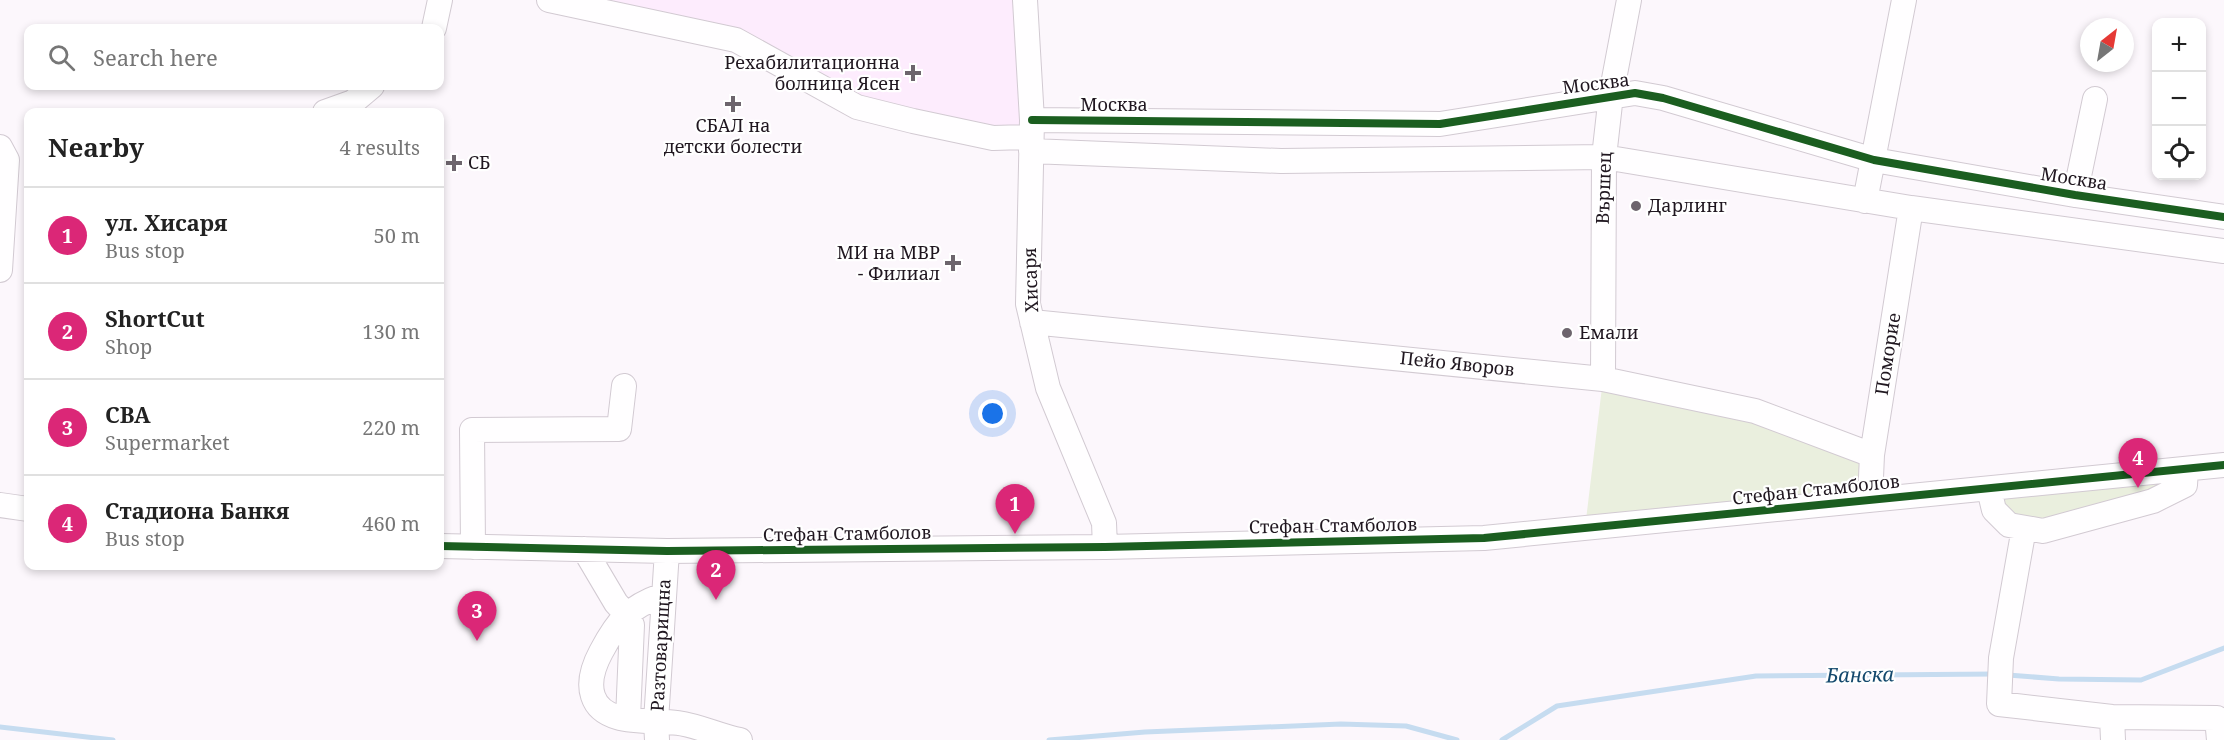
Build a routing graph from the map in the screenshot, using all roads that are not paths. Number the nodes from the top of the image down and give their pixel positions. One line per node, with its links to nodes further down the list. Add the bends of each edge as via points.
1 (440, 0): 6 (street)
2 (549, 0): 11 (street, via 736,40 857,107 993,138)
3 (1025, 0): 11 (street, Хисаря)
4 (1629, 0): 8 (street, Вършец)
5 (1904, 0): 14 (street)
6 (435, 24)
7 (367, 90): 10 (street, via 353,102)
8 (1611, 95): 11 (street, Москва, via 1440,124); 13 (street, Вършец); 14 (street, Москва, via 1635,93 1663,98)
9 (2095, 99): 15 (street)
10 (336, 108)
11 (1032, 136): 13 (street, via 1281,161); 21 (street, Хисаря, via 1028,304)
12 (9, 156): 20 (street)
13 (1605, 157): 16 (street); 22 (street, Вършец)
14 (1874, 160): 15 (street, Москва); 16 (street)
15 (2075, 195): 18 (street, Москва)
16 (1865, 201): 17 (street)
17 (1911, 208): 19 (street); 24 (street, Поморие)
18 (2224, 217)
19 (2224, 251)
20 (0, 270)
21 (1032, 322): 22 (street, Пейо Яворов); 34 (street, Хисаря, via 1048,388 1104,523)
22 (1603, 379): 24 (street, Пейо Яворов, via 1755,411)
23 (624, 386): 33 (street, via 619,429 472,430)
24 (1872, 455): 28 (street, Поморие)
25 (2224, 465): 26 (street, Стефан Стамболов)
26 (2186, 469): 27 (street, Стефан Стамболов); 31 (street, via 2185,485 2153,501 2043,531)
27 (1989, 489): 28 (street, Стефан Стамболов); 31 (street, via 1994,510 2009,525)
28 (1870, 500): 34 (street, Стефан Стамболов, via 1484,538)
29 (0, 505): 30 (street)
30 (24, 508)
31 (2024, 528): 40 (street, via 2001,658 1999,704)
32 (444, 546): 33 (street, Стефан Стамболов)
33 (473, 547): 35 (street, Стефан Стамболов)
34 (1105, 547): 36 (street, Стефан Стамболов)
35 (584, 549): 36 (street, Стефан Стамболов); 38 (street)
36 (667, 551): 37 (street, Разтоварищна)
37 (663, 595): 38 (street); 41 (street, Разтоварищна)
38 (626, 614): 39 (street, via 632,625); 39 (street, via 596,662 591,681 597,706 604,713)
39 (628, 718): 41 (street)
40 (2112, 729): 43 (street, via 2217,718)
41 (657, 732): 42 (street, via 697,726)
42 (740, 740)
43 (2219, 740)

